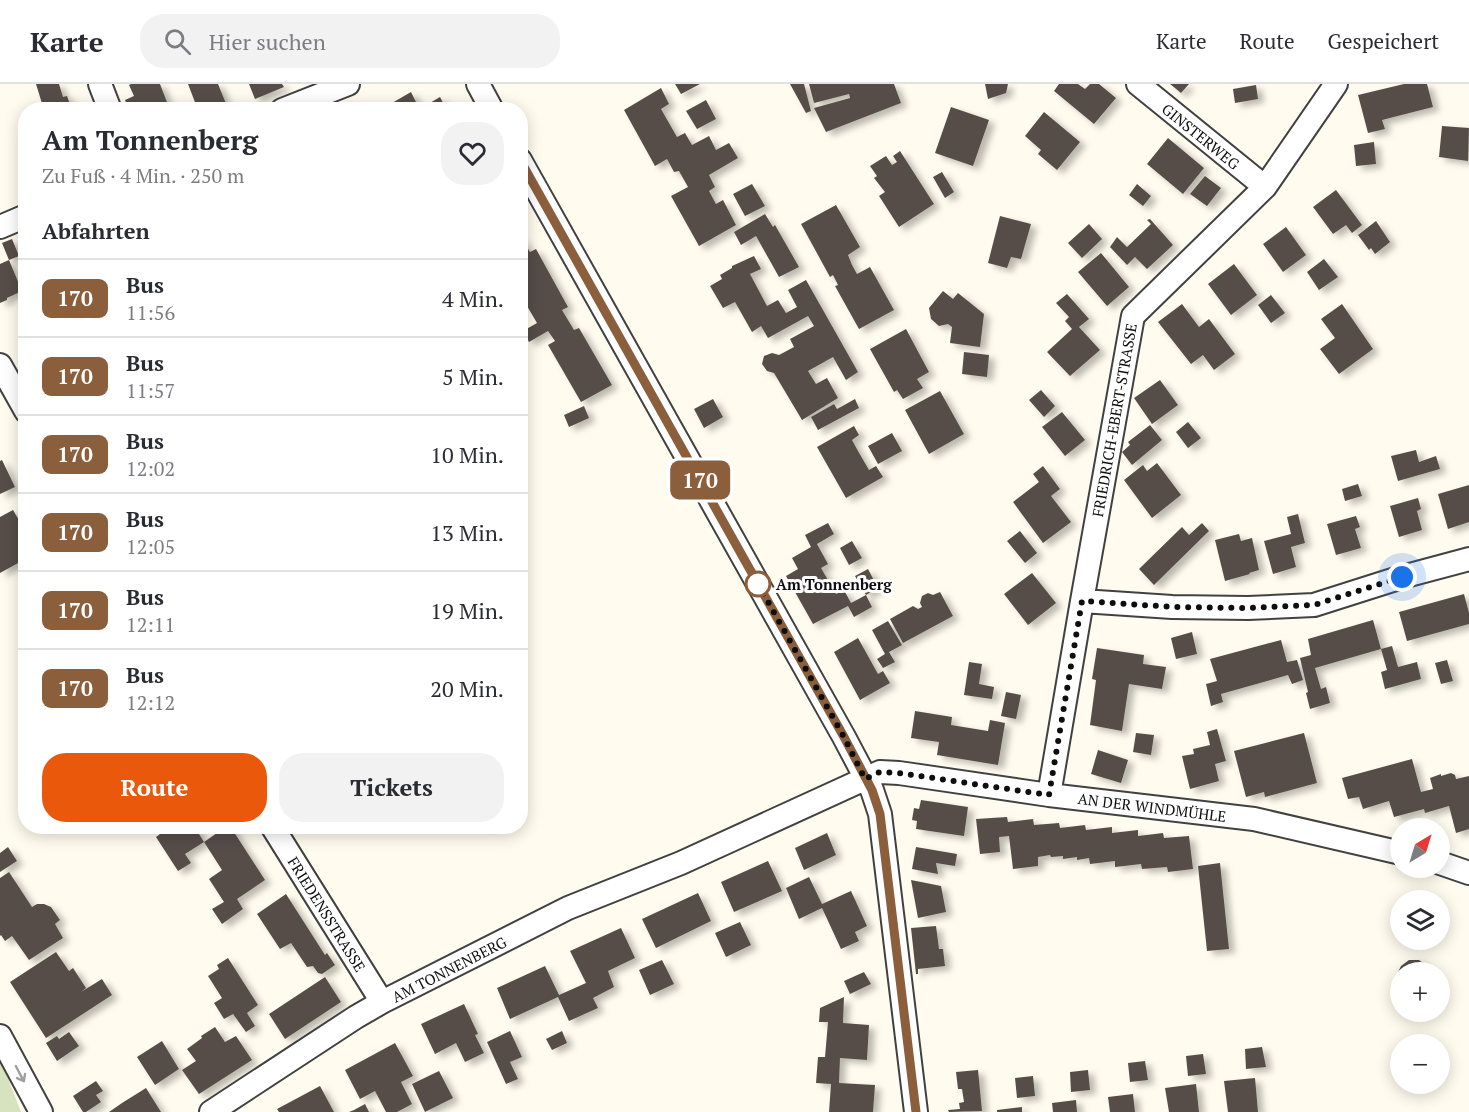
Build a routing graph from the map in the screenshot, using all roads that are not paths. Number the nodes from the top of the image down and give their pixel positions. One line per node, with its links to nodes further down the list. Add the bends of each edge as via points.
1 (100, 84): 6 (street)
2 (348, 84): 7 (street)
3 (478, 84): 8 (street)
4 (1138, 84): 10 (street, GINSTERWEG)
5 (1336, 84): 10 (street, FRIEDRICH-EBERT-STRASSE)
6 (107, 102)
7 (302, 102)
8 (488, 102)
9 (528, 174): 17 (street)
10 (1265, 187): 16 (street, FRIEDRICH-EBERT-STRASSE, via 1133,316)
11 (18, 219): 12 (street)
12 (0, 227)
13 (0, 365): 14 (street)
14 (18, 397)
15 (1469, 560): 16 (street, via 1314,605 1173,607)
16 (1082, 601): 18 (street, FRIEDRICH-EBERT-STRASSE)
17 (865, 779): 18 (street, AN DER WINDMÜHLE, via 880,772 899,773); 23 (street, AM TONNENBERG, via 568,908); 27 (street, via 880,814)
18 (1049, 795): 20 (street, AN DER WINDMÜHLE, via 1254,819)
19 (277, 834): 23 (street, FRIEDENSSTRASSE)
20 (1390, 850)
21 (1450, 866): 22 (street)
22 (1469, 873)
23 (382, 1002): 26 (street, AM TONNENBERG)
24 (0, 1036): 25 (street, one-way to 25)
25 (40, 1112)
26 (211, 1112)
27 (916, 1112)

